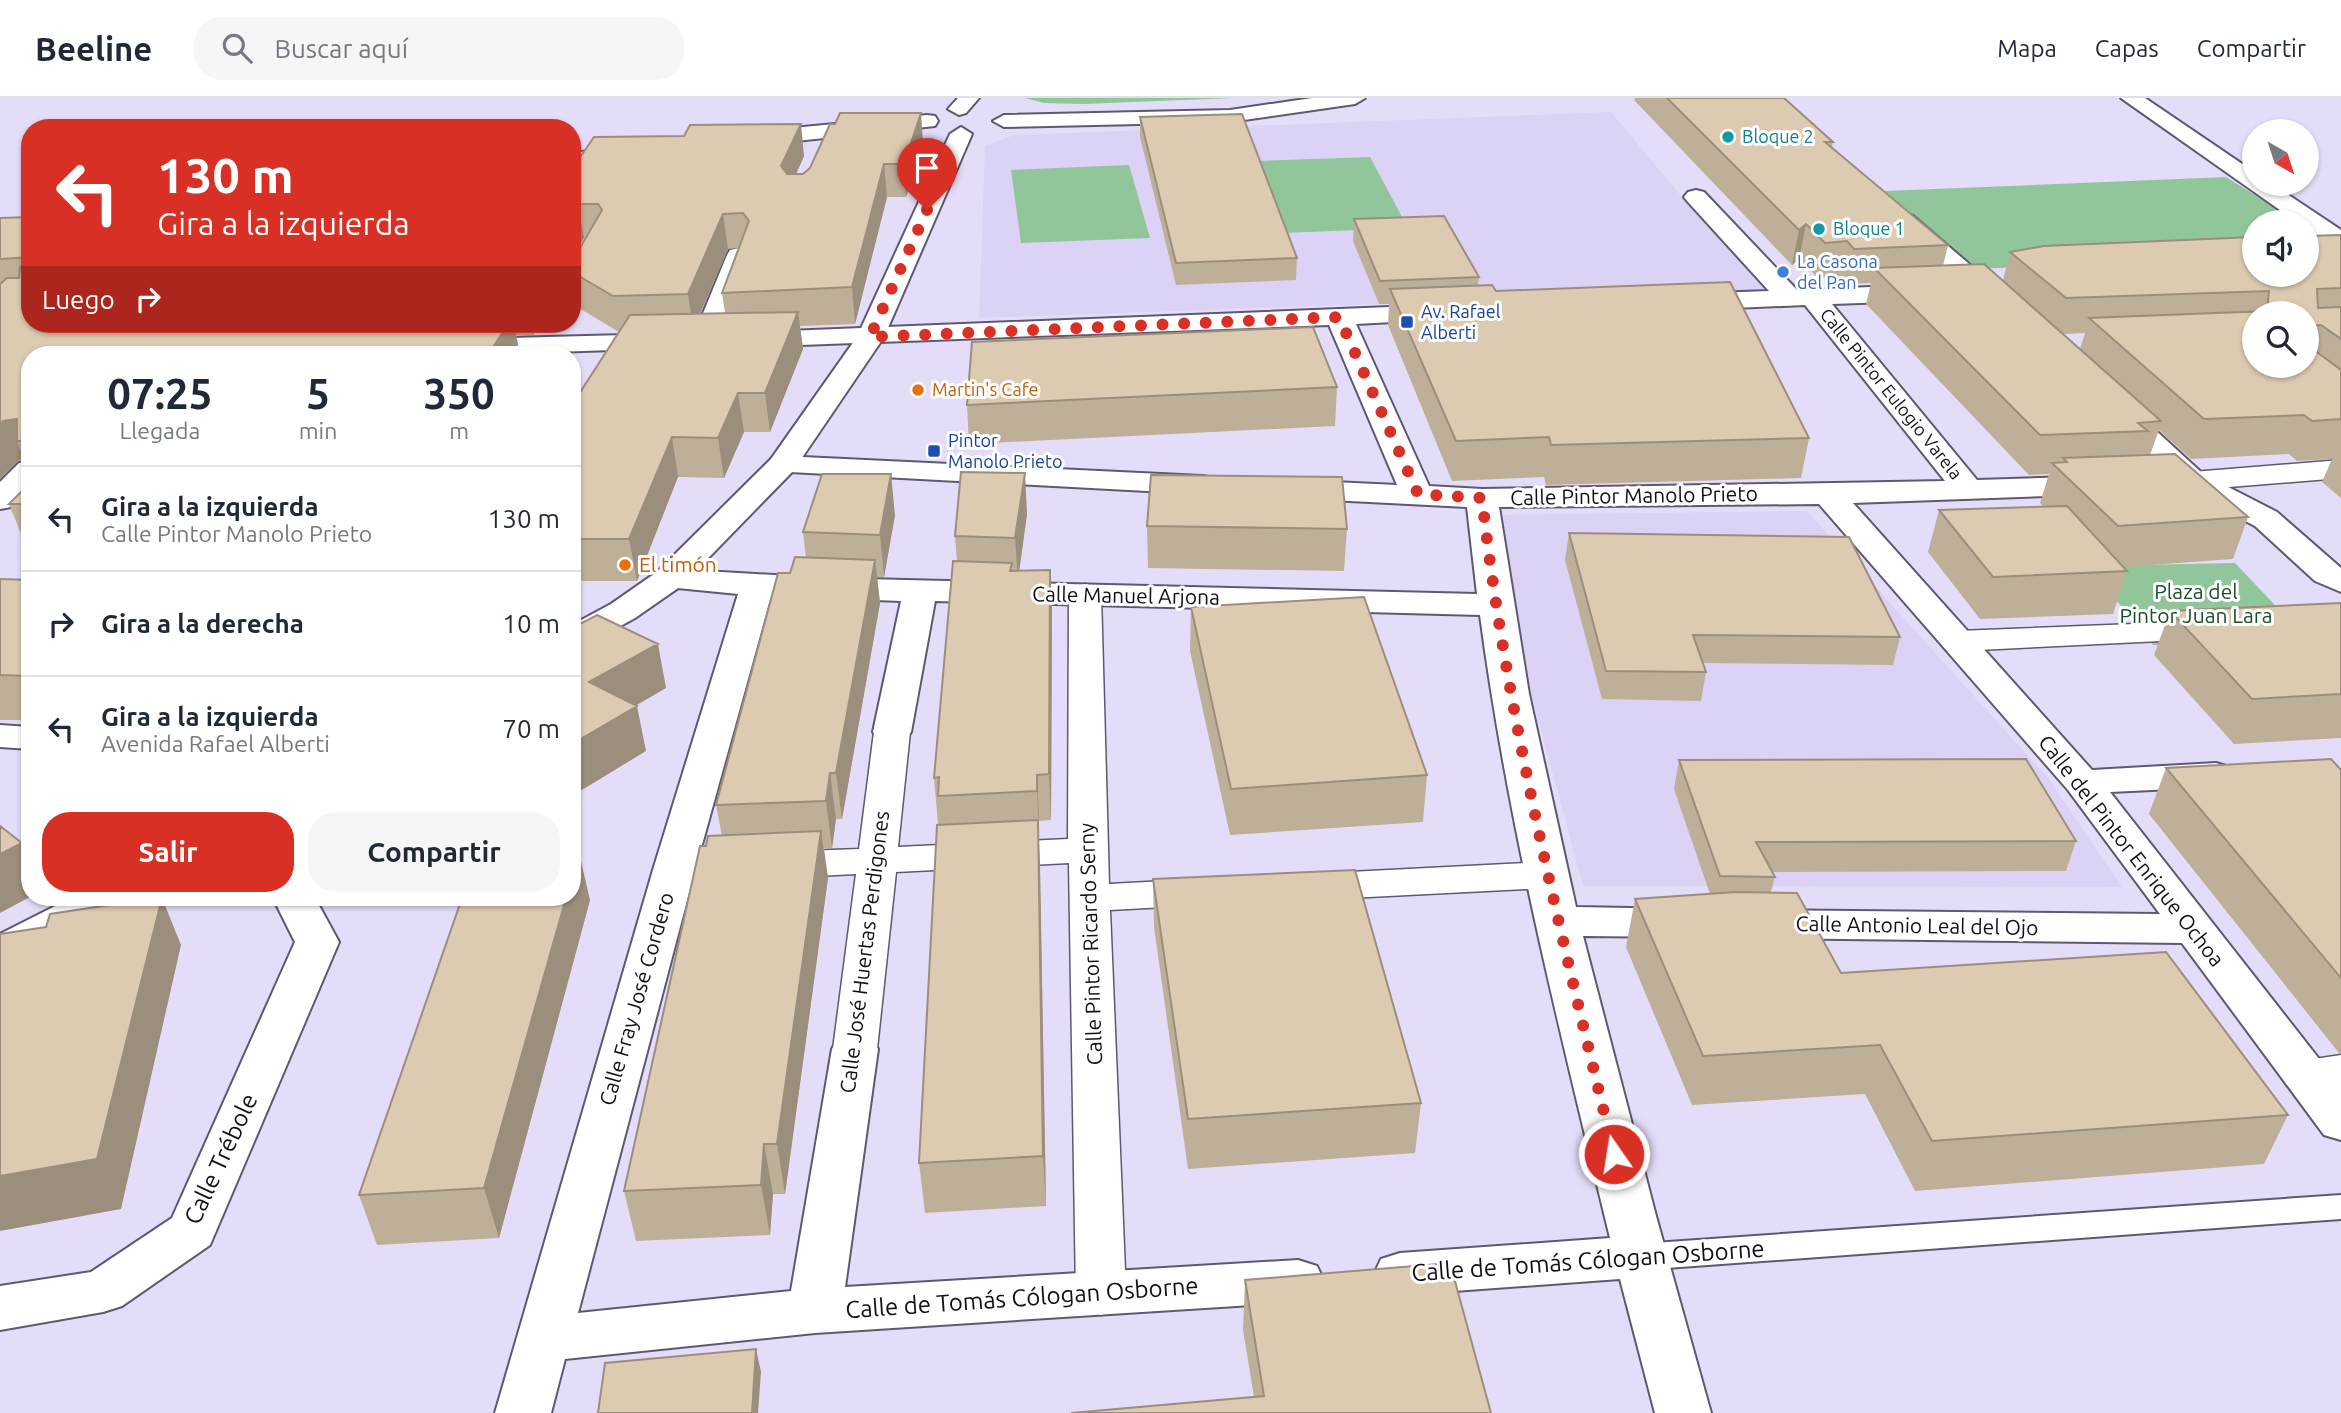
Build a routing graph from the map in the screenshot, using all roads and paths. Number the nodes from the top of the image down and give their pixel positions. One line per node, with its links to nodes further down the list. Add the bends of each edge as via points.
1 (1284, 98): 5 (street, via 1224,107)
2 (1355, 98): 5 (street, via 1230,116)
3 (2131, 98): 13 (street)
4 (964, 104): 5 (street); 6 (street)
5 (1000, 117): 8 (street, via 985,132)
6 (926, 121): 7 (street); 8 (street, via 930,129)
7 (830, 130): 9 (street); 11 (street)
8 (961, 134): 26 (street)
9 (726, 142)
10 (657, 150): 12 (street)
11 (820, 153)
12 (581, 159)
13 (2242, 173)
14 (2271, 196): 17 (street)
15 (1696, 197): 20 (street, Calle Pintor Eulogio Varela)
16 (1883, 202): 19 (street)
17 (2337, 254)
18 (739, 255): 27 (street)
19 (1985, 282): 20 (street); 23 (street)
20 (1802, 298): 21 (street); 36 (street, Calle Pintor Eulogio Varela)
21 (1655, 304)
22 (1467, 312): 24 (street)
23 (2011, 314)
24 (1339, 317): 26 (street); 37 (street)
25 (540, 335): 28 (street); 29 (street)
26 (870, 337): 27 (street); 32 (street)
27 (706, 340): 28 (street)
28 (625, 344): 30 (street)
29 (446, 346)
30 (605, 376)
31 (2096, 391): 35 (street)
32 (782, 465): 37 (street, Calle Pintor Manolo Prieto); 41 (street)
33 (2341, 468): 35 (street)
34 (21, 479): 40 (street)
35 (2192, 481): 36 (street, Calle Pintor Manolo Prieto); 42 (street, via 2266,519)
36 (1969, 490): 38 (street, Calle Pintor Manolo Prieto)
37 (1418, 494): 39 (street, Calle Pintor Manolo Prieto)
38 (1828, 494): 39 (street, Calle Pintor Manolo Prieto); 51 (street, Calle del Pintor Enrique Ochoa)
39 (1482, 498): 46 (street)
40 (0, 500)
41 (669, 579): 43 (street, Calle Manuel Arjona); 48 (street)
42 (2341, 582)
43 (757, 587): 44 (street, Calle Manuel Arjona); 59 (street, Calle Fray José Cordero)
44 (920, 593): 45 (street, Calle Manuel Arjona); 52 (street, Calle José Huertas Perdigones)
45 (1085, 594): 46 (street, Calle Manuel Arjona); 57 (street, Calle Pintor Ricardo Serny)
46 (1494, 605): 60 (street)
47 (581, 609): 48 (street)
48 (623, 611): 50 (street)
49 (2245, 629): 51 (street)
50 (581, 634)
51 (1958, 641): 56 (street, Calle del Pintor Enrique Ochoa)
52 (892, 732): 58 (street, Calle José Huertas Perdigones)
53 (0, 736): 54 (street)
54 (21, 737)
55 (2246, 773): 56 (street)
56 (2082, 782): 65 (street, Calle del Pintor Enrique Ochoa)
57 (1088, 850): 58 (street); 61 (street, Calle Pintor Ricardo Serny)
58 (877, 860): 59 (street); 67 (street, Calle José Huertas Perdigones)
59 (710, 868): 75 (street, Calle Fray José Cordero)
60 (1546, 875): 61 (street); 64 (street)
61 (1090, 898): 72 (street, Calle Pintor Ricardo Serny)
62 (89, 906): 66 (street)
63 (298, 906): 73 (street, Calle Trébole, via 317,942 192,1231 103,1291)
64 (1557, 921): 65 (street, Calle Antonio Leal del Ojo); 71 (street)
65 (2193, 929): 68 (street, Calle del Pintor Enrique Ochoa)
66 (0, 952)
67 (855, 1049): 74 (street, Calle José Huertas Perdigones)
68 (2322, 1072): 69 (street, Calle del Pintor Enrique Ochoa)
69 (2341, 1122)
70 (2341, 1207): 71 (lane, Calle de Tomás Cólogan Osborne)
71 (1639, 1257): 72 (street, Calle de Tomás Cólogan Osborne); 77 (street)
72 (1101, 1294): 74 (street, Calle de Tomás Cólogan Osborne)
73 (0, 1308)
74 (815, 1311): 75 (street, Calle de Tomás Cólogan Osborne)
75 (542, 1339): 76 (street, Calle Fray José Cordero)
76 (523, 1413)
77 (1684, 1413)

